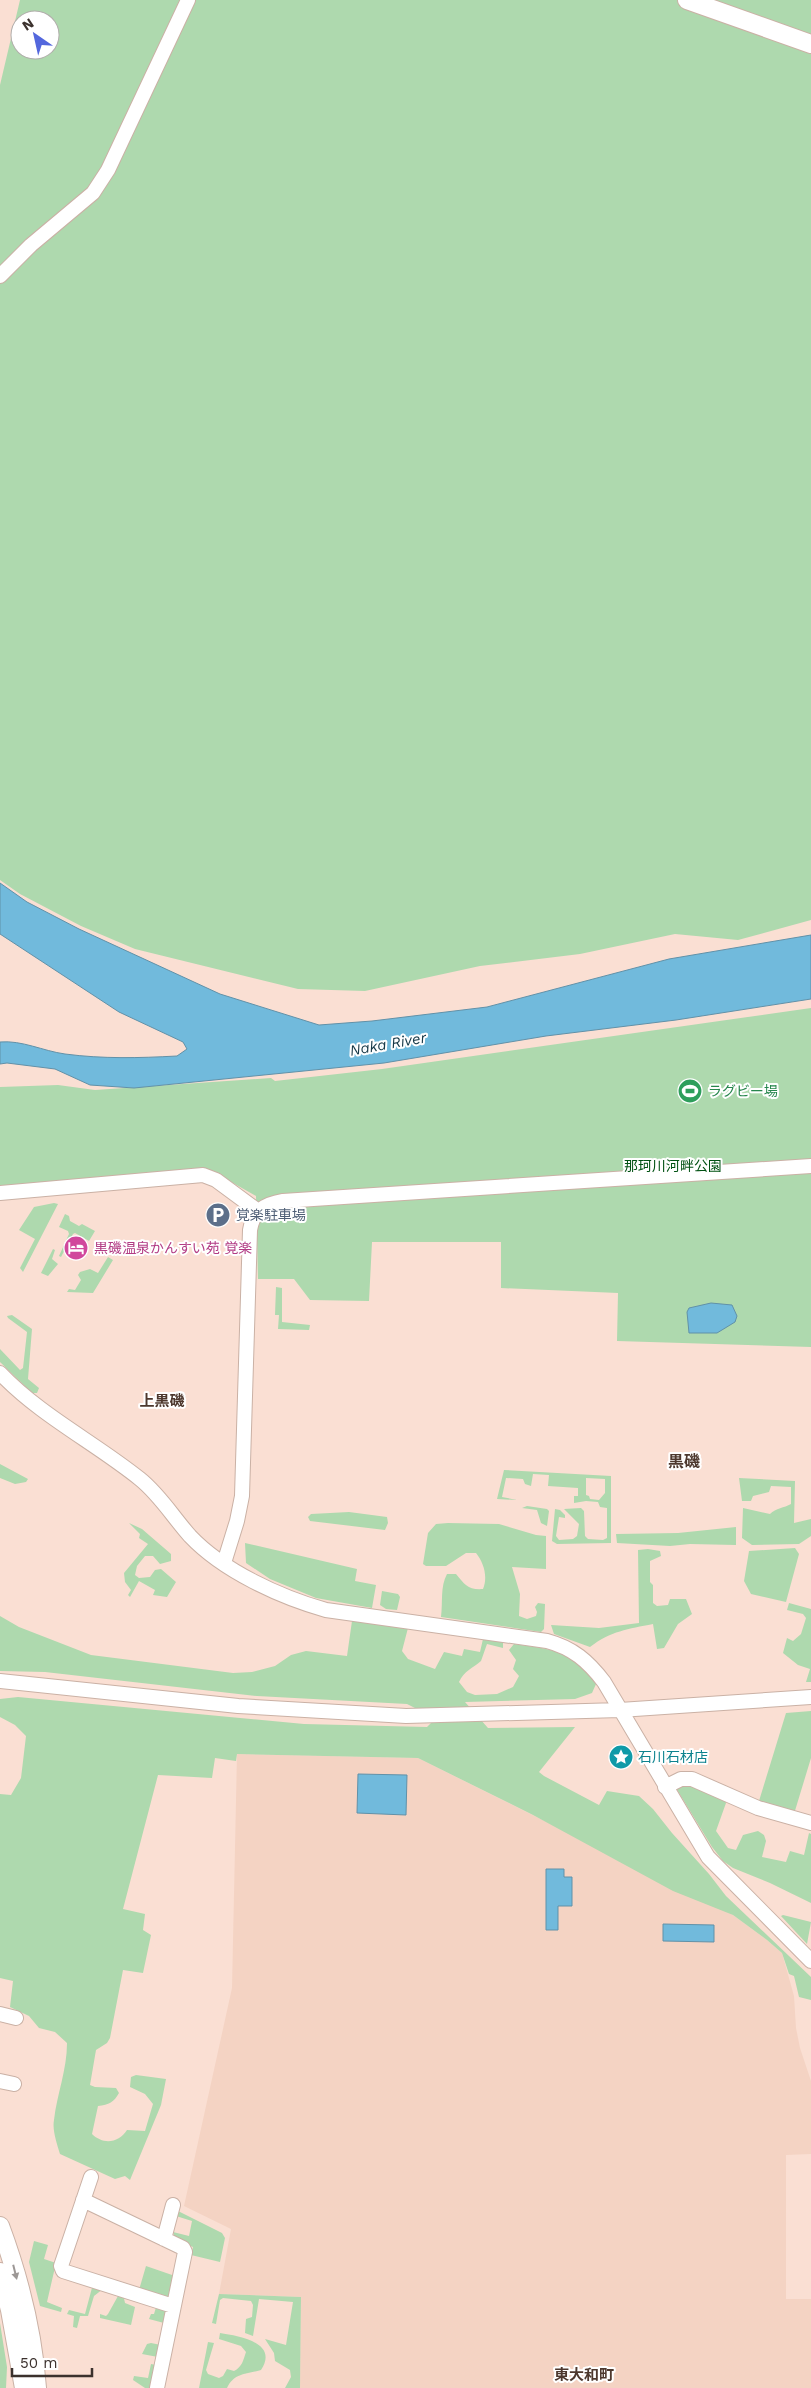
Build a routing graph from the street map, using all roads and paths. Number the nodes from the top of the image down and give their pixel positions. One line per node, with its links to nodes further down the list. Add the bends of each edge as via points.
1 (188, 0): 4 (street, via 108,170 93,193 31,244)
2 (688, 0): 3 (main road)
3 (811, 44)
4 (0, 276)
5 (811, 1166): 7 (street, via 283,1201 270,1203)
6 (0, 1192): 7 (street, via 203,1175 216,1180)
7 (258, 1210): 9 (street, via 250,1230 242,1496 238,1521)
8 (0, 1373): 9 (street, via 46,1413 144,1482 191,1537)
9 (224, 1563): 12 (street, via 275,1592 326,1610 561,1645 585,1659)
10 (0, 1681): 12 (street, via 292,1711 406,1716)
11 (811, 1697): 12 (street)
12 (620, 1710): 13 (street)
13 (665, 1787): 14 (street, via 681,1778 692,1779 758,1808); 15 (street, via 716,1868)
14 (811, 1823)
15 (811, 1961)
16 (0, 2014): 17 (street)
17 (16, 2018)
18 (0, 2081): 19 (street)
19 (14, 2084)
20 (91, 2177): 21 (street)
21 (83, 2200): 24 (street); 26 (street, via 61,2266 63,2271)
22 (173, 2205): 24 (street)
23 (0, 2226): 28 (main road, one-way to 28, via 24,2306)
24 (164, 2239): 26 (street, via 185,2252)
25 (0, 2272): 27 (main road)
26 (173, 2306): 29 (street)
27 (24, 2388)
28 (37, 2388)
29 (157, 2388)

